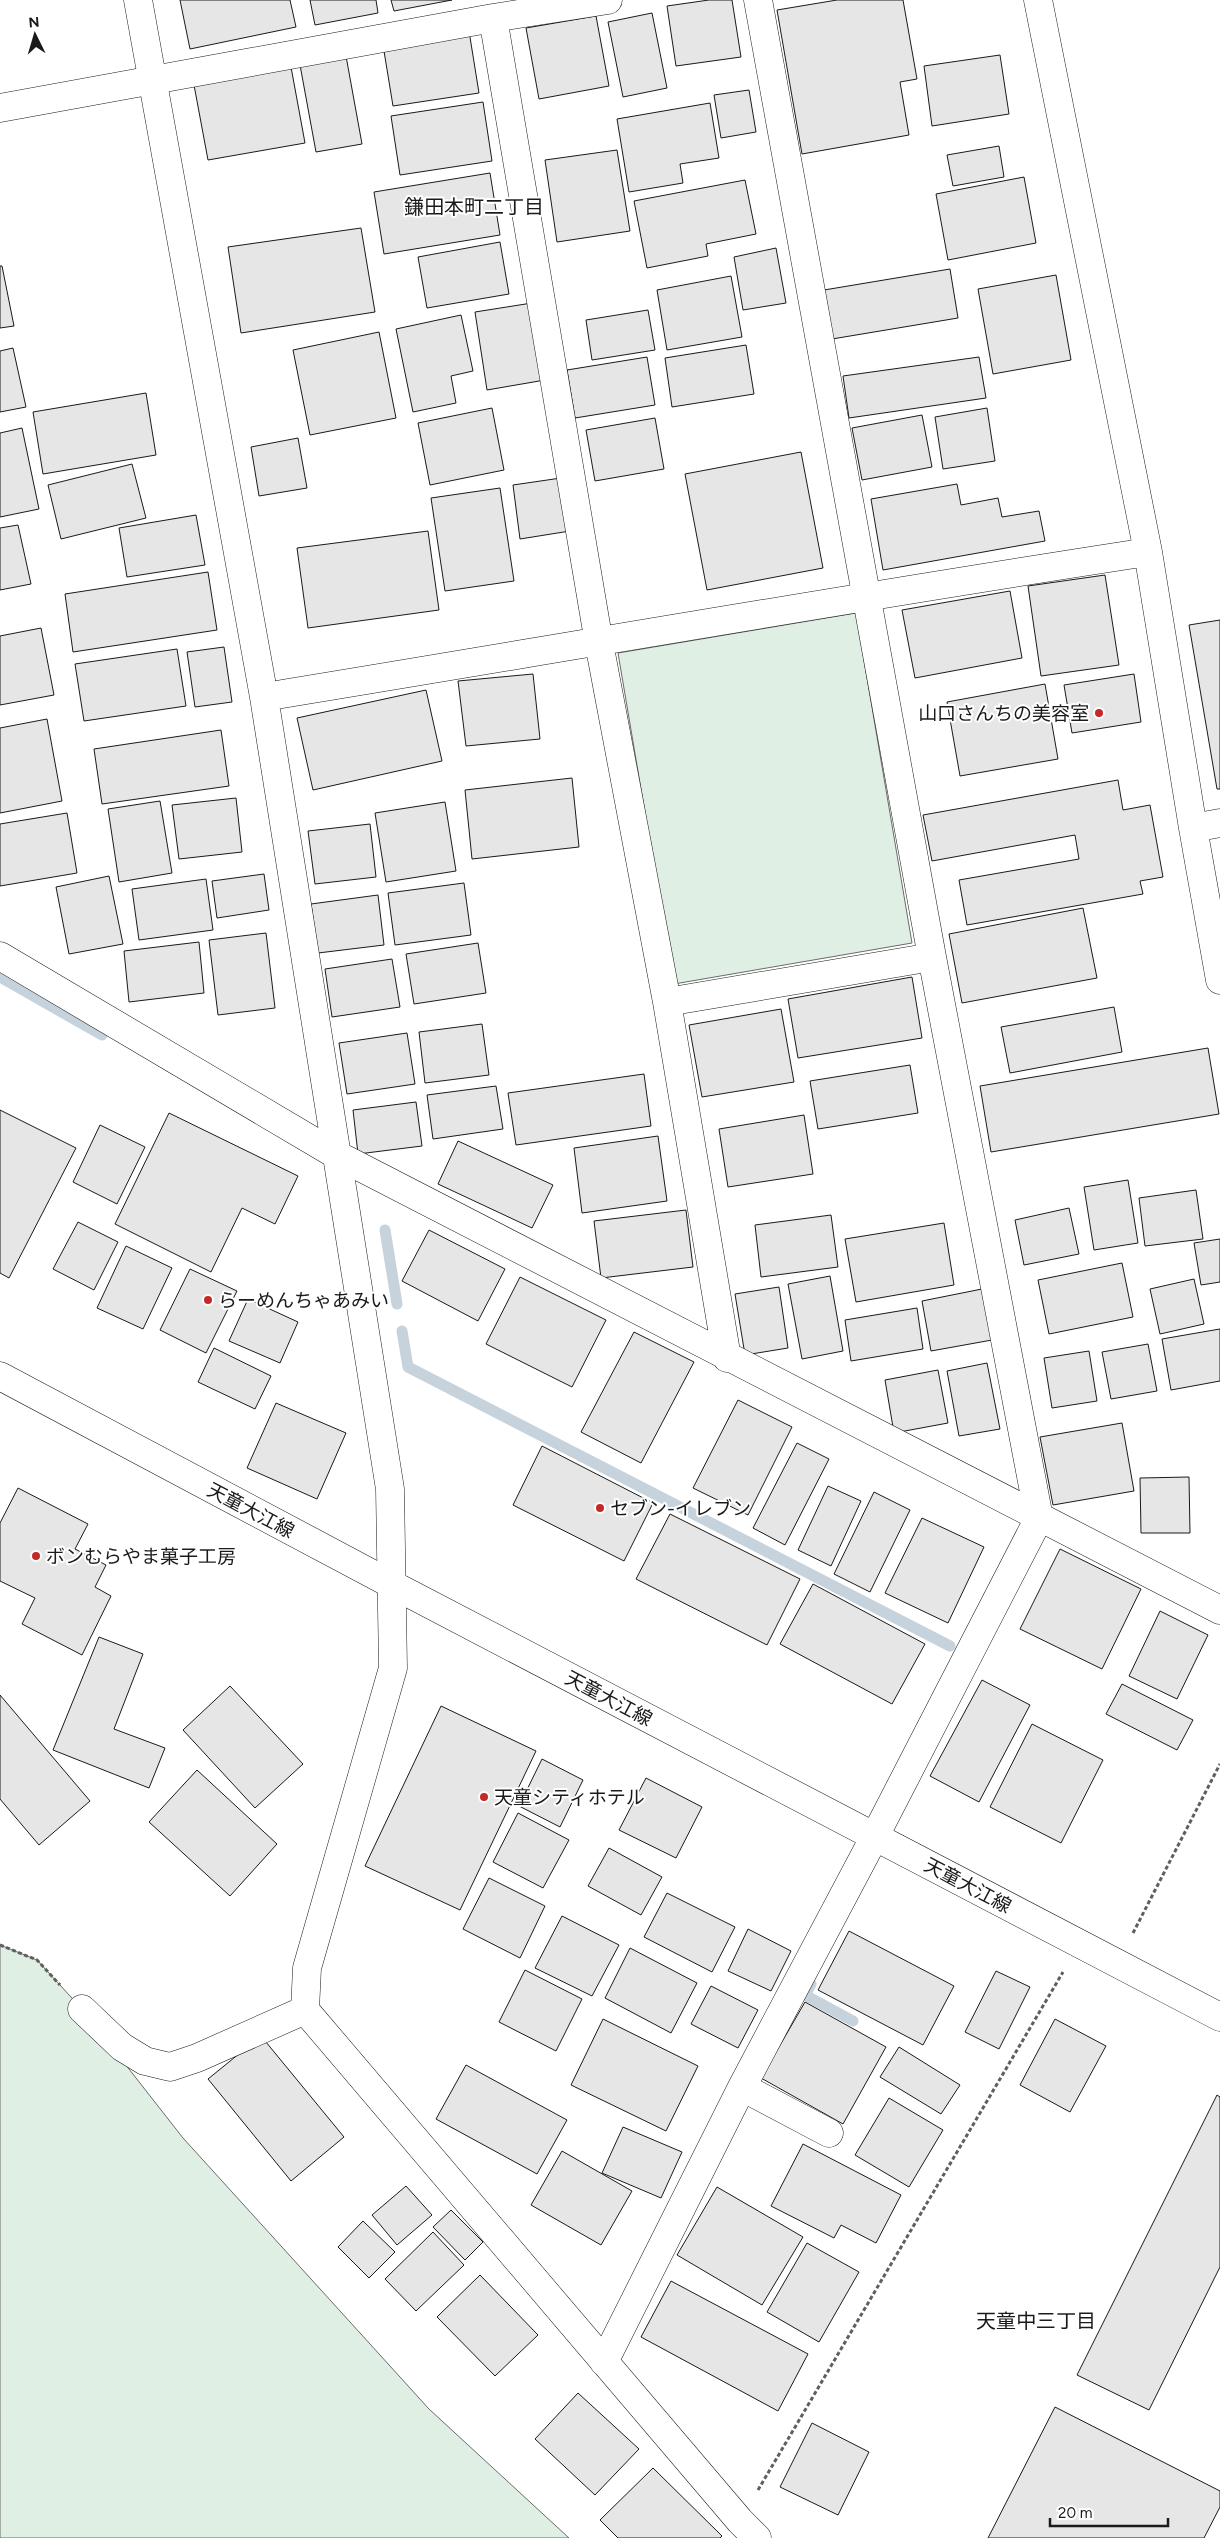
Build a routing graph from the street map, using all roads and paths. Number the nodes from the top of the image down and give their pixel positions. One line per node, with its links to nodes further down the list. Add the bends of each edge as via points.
1 (138, 0): 6 (street)
2 (608, 0): 5 (street)
3 (758, 0): 9 (street)
4 (1038, 0): 8 (street)
5 (479, 13): 6 (street); 10 (street)
6 (152, 81): 7 (street); 11 (street)
7 (0, 108)
8 (1148, 552): 9 (street); 13 (street)
9 (866, 595): 10 (street); 15 (street)
10 (599, 643): 11 (street); 17 (street)
11 (264, 697): 18 (street)
12 (1220, 823): 13 (street)
13 (1192, 828): 16 (street)
14 (0, 956): 18 (street)
15 (932, 957): 17 (street); 21 (street)
16 (1220, 980)
17 (667, 1002): 19 (street)
18 (335, 1154): 19 (street); 22 (street, via 390,1489)
19 (727, 1358): 21 (street)
20 (0, 1376): 22 (street, 天童大江線)
21 (1039, 1518): 23 (street); 25 (street)
22 (393, 1586): 25 (street, 天童大江線); 30 (street, via 394,1668 307,1968)
23 (1220, 1610)
24 (1220, 1764): 28 (path)
25 (875, 1836): 26 (street, 天童大江線); 32 (street)
26 (1080, 1944): 28 (street, 天童大江線); 35 (path)
27 (0, 1945): 29 (path, via 37,1960)
28 (1118, 1963): 31 (street, 天童大江線)
29 (82, 2009): 30 (street, via 122,2047 146,2061 170,2067)
30 (305, 2010): 34 (street)
31 (1220, 2017)
32 (742, 2087): 33 (street); 34 (street)
33 (829, 2134)
34 (604, 2362): 35 (street)
35 (748, 2529)

